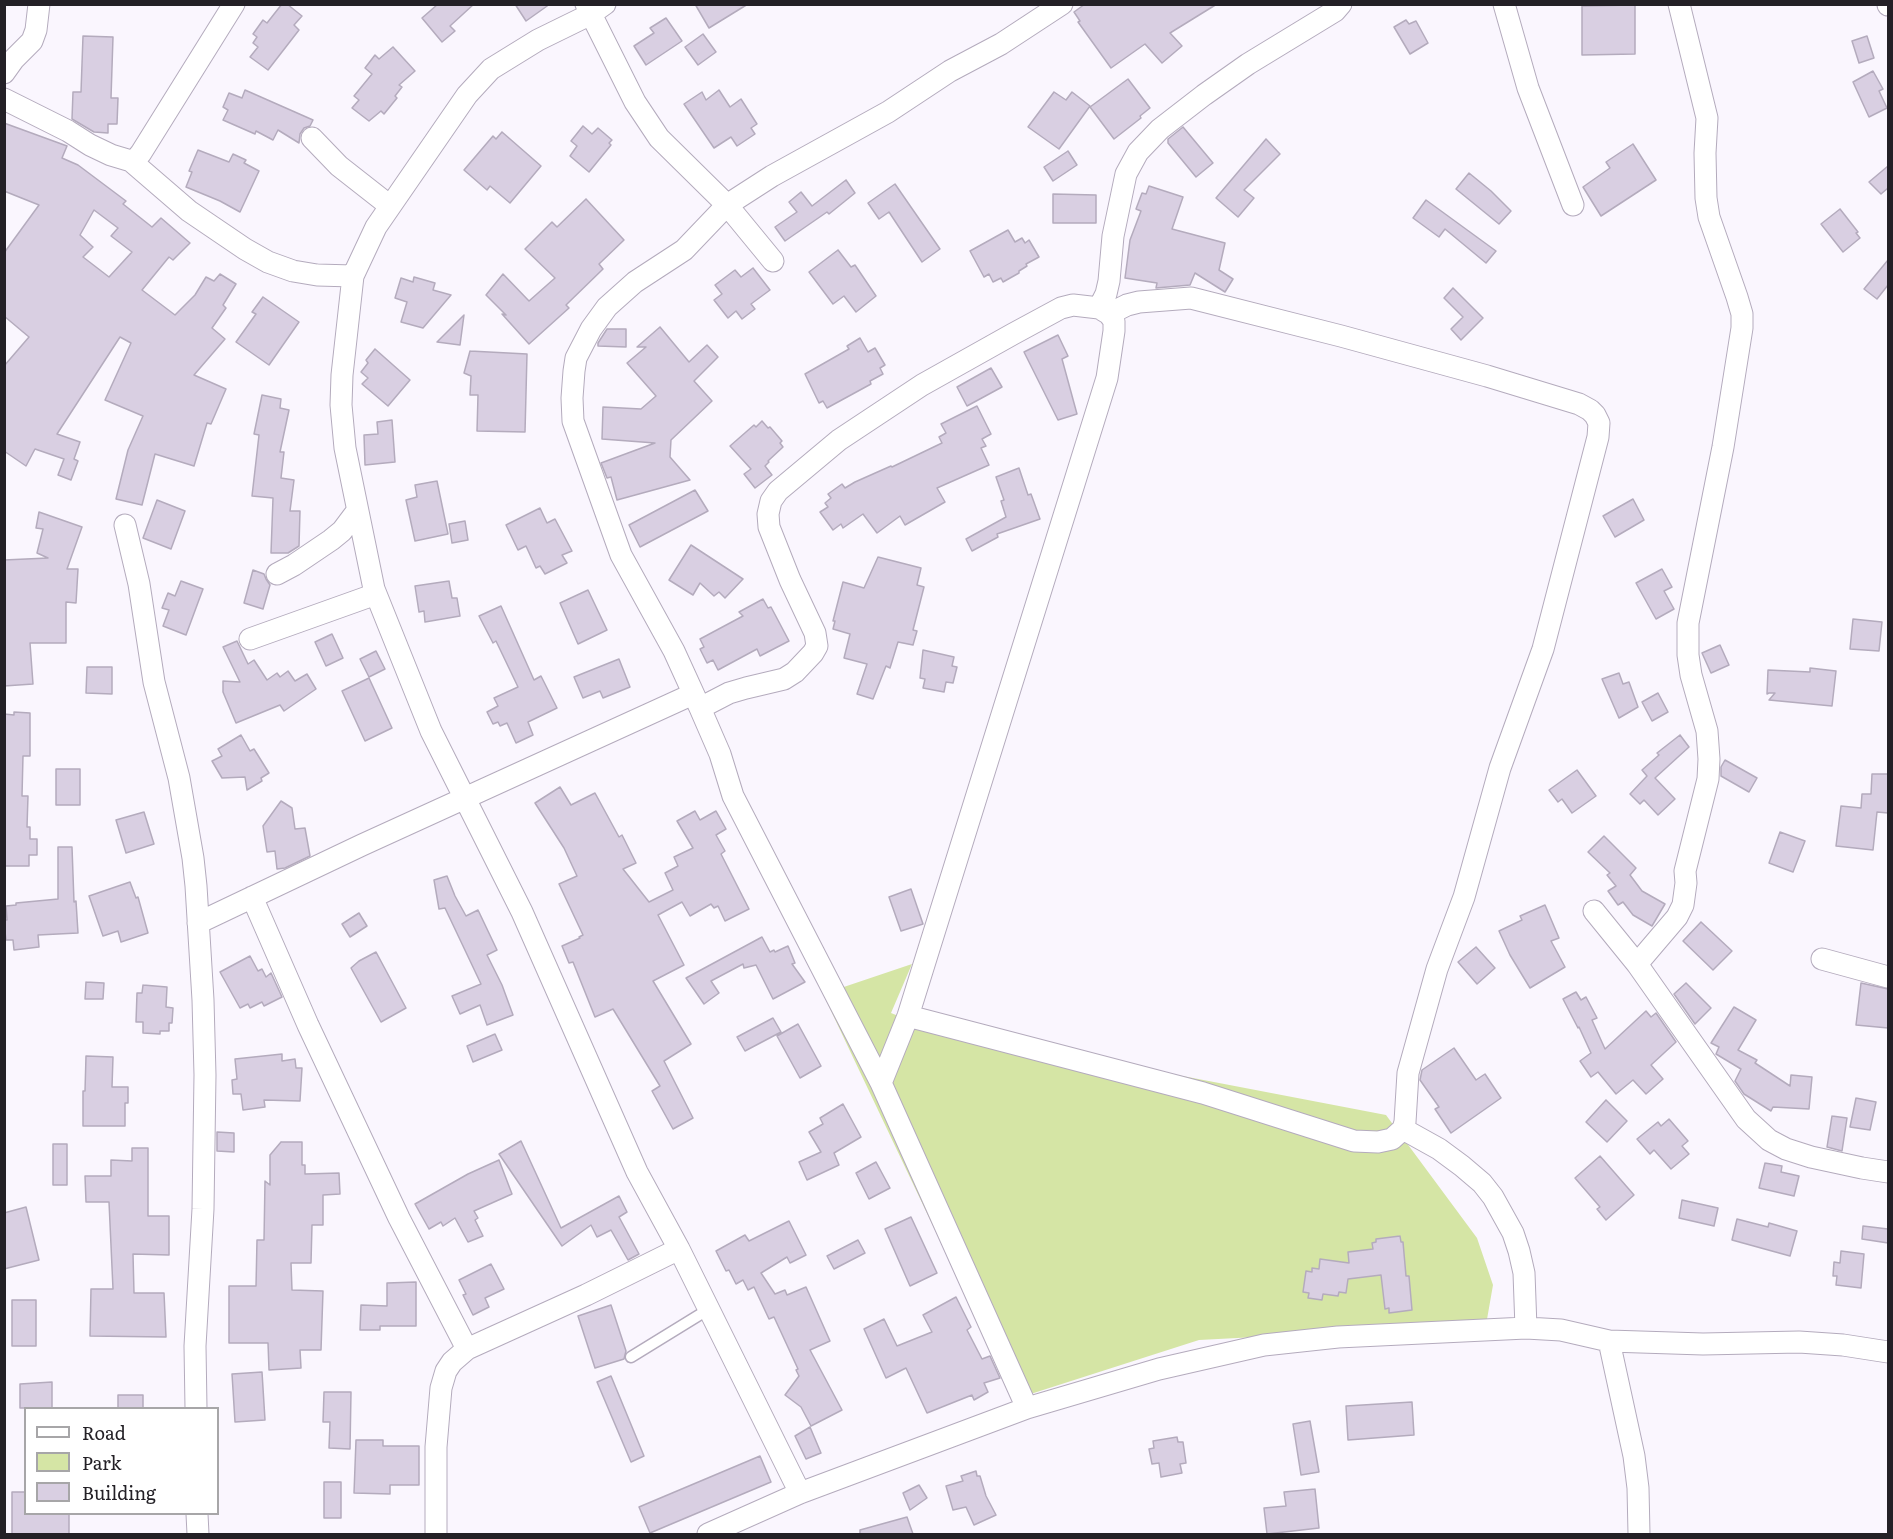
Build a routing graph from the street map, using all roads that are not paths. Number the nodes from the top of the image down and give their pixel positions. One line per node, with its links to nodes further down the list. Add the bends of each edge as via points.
1 (39, 4): 8 (street, via 32,41)
2 (234, 4): 11 (street, via 141,153)
3 (1062, 4): 12 (street, via 888,112)
4 (1341, 4): 17 (street, via 1204,95 1160,129 1138,152 1126,174 1113,236)
5 (1504, 4): 13 (street, via 1528,88)
6 (1679, 4): 29 (street, via 1707,118 1709,217 1742,314 1742,328 1688,623 1691,675 1707,731 1707,779 1685,871 1683,905)
7 (594, 8): 12 (street, via 635,102 659,138); 14 (street, via 491,69 467,95)
8 (4, 73)
9 (4, 99): 11 (street, via 111,155)
10 (312, 138): 14 (street, via 339,166)
11 (131, 161): 16 (street, via 189,211 268,262 317,275)
12 (727, 205): 15 (street); 23 (street, via 684,250 635,282 607,307 587,336 573,370 573,421 621,555)
13 (1573, 205)
14 (390, 206): 16 (street)
15 (773, 261)
16 (353, 276): 18 (street, via 340,405)
17 (1104, 311): 23 (street, via 1083,305 1061,308 922,385 839,440 778,491 771,501 769,527 815,633 817,646 784,679); 31 (street, via 1113,317 1114,331 1107,378); 33 (street, via 1139,302 1191,298 1579,404 1590,410 1599,423 1543,650 1500,768 1464,897 1414,1047)
18 (357, 511): 20 (street, via 331,540); 21 (street)
19 (125, 525): 27 (street, via 139,584 154,682 185,814)
20 (277, 574)
21 (376, 594): 22 (street); 24 (street, via 431,731)
22 (250, 639)
23 (697, 701): 24 (street); 32 (street, via 733,796)
24 (465, 800): 25 (street); 35 (street, via 539,947 637,1172)
25 (252, 897): 27 (street); 39 (street, via 399,1218)
26 (1594, 911): 29 (street)
27 (198, 923): 42 (street, via 205,1075)
28 (1822, 959): 30 (street)
29 (1637, 964): 34 (street, via 1746,1119 1768,1140 1811,1157)
30 (1888, 977)
31 (908, 1016): 32 (street); 33 (street, via 1203,1093 1354,1141 1392,1139)
32 (881, 1083): 43 (street)
33 (1402, 1130): 37 (street, via 1462,1166 1493,1197 1519,1251)
34 (1888, 1172)
35 (679, 1249): 36 (street); 39 (street)
36 (709, 1309): 41 (lane); 44 (street)
37 (1526, 1328): 38 (street, via 1561,1330); 43 (street, via 1338,1337 1264,1345 1160,1369)
38 (1609, 1341): 40 (street, via 1799,1342); 49 (street, via 1634,1456)
39 (467, 1349): 48 (street, via 452,1362 441,1388)
40 (1888, 1352)
41 (631, 1357)
42 (196, 1407)
43 (1027, 1408): 44 (street)
44 (800, 1493): 46 (street)
45 (197, 1515): 47 (street)
46 (722, 1532)
47 (198, 1534)
48 (435, 1534)
49 (1639, 1534)

